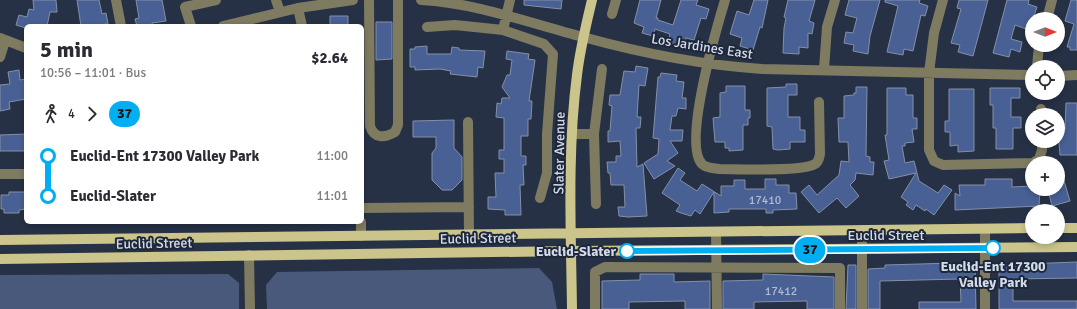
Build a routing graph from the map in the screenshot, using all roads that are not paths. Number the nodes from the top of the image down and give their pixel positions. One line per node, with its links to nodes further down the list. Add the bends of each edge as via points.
1 (116, 0): 21 (street)
2 (216, 0): 22 (street, via 185,7)
3 (276, 0): 17 (street)
4 (353, 0): 16 (street)
5 (369, 0): 6 (street, via 370,126 372,131 381,137 388,137 398,126)
6 (398, 0)
7 (421, 0): 15 (street, Los Jardines East)
8 (510, 0): 20 (street)
9 (592, 0): 27 (main road, Slater Avenue)
10 (616, 0): 19 (street)
11 (725, 0): 31 (street)
12 (835, 0): 33 (street, via 827,27)
13 (943, 0): 34 (street, via 934,33)
14 (1052, 0): 18 (street)
15 (452, 2): 20 (street, Los Jardines East)
16 (298, 8): 17 (street); 24 (street)
17 (280, 12): 23 (street)
18 (1049, 12)
19 (612, 14)
20 (507, 15): 26 (street); 27 (street, Los Jardines East)
21 (122, 24)
22 (190, 24)
23 (231, 24)
24 (302, 24)
25 (427, 27): 26 (street, via 455,25)
26 (503, 30): 45 (street, via 544,44 553,54 547,173)
27 (583, 37): 31 (street, Los Jardines East); 40 (main road, Slater Avenue)
28 (3, 40): 29 (street); 30 (street)
29 (24, 47)
30 (0, 57)
31 (706, 64): 33 (street, Los Jardines East, via 762,69); 38 (street, via 697,137 698,157 702,164 709,168 794,168 814,165 818,162 820,154)
32 (602, 69): 41 (street)
33 (824, 69): 34 (street, Los Jardines East)
34 (929, 73): 35 (street, Los Jardines East); 42 (street, via 929,150 934,161 943,165)
35 (1025, 75)
36 (1077, 75): 37 (street)
37 (1065, 76)
38 (819, 102)
39 (468, 122): 47 (street)
40 (572, 134): 41 (street); 56 (main road, Slater Avenue)
41 (594, 134): 46 (street)
42 (1025, 163)
43 (0, 174): 44 (street)
44 (24, 174)
45 (540, 198)
46 (596, 204)
47 (469, 207): 48 (street); 57 (street)
48 (364, 208)
49 (361, 224): 58 (street)
50 (1025, 228): 53 (main road, Euclid Street)
51 (1065, 228): 52 (main road)
52 (1077, 228)
53 (985, 229): 54 (main road, Euclid Street); 60 (street)
54 (862, 230): 55 (main road, Euclid Street); 62 (street)
55 (716, 232): 56 (main road, Euclid Street); 63 (street)
56 (571, 234): 57 (main road, Euclid Street); 64 (main road, Slater Avenue)
57 (469, 235): 58 (main road, Euclid Street)
58 (361, 236): 59 (main road, Euclid Street); 65 (main road)
59 (0, 240)
60 (986, 248): 61 (main road, Euclid Street); 62 (main road, Euclid Street); 75 (street)
61 (1077, 248)
62 (862, 249): 63 (main road, Euclid Street); 74 (street)
63 (716, 250): 64 (main road, Euclid Street); 68 (street)
64 (571, 251): 65 (main road, Euclid Street); 70 (main road, Slater Avenue)
65 (361, 254): 66 (main road, Euclid Street)
66 (249, 255): 67 (main road, Euclid Street); 69 (street)
67 (0, 259)
68 (716, 268): 71 (street, via 605,267 595,272); 72 (street); 73 (street, via 840,268)
69 (250, 309)
70 (572, 309)
71 (595, 309)
72 (717, 309)
73 (840, 309)
74 (862, 309)
75 (986, 309)

